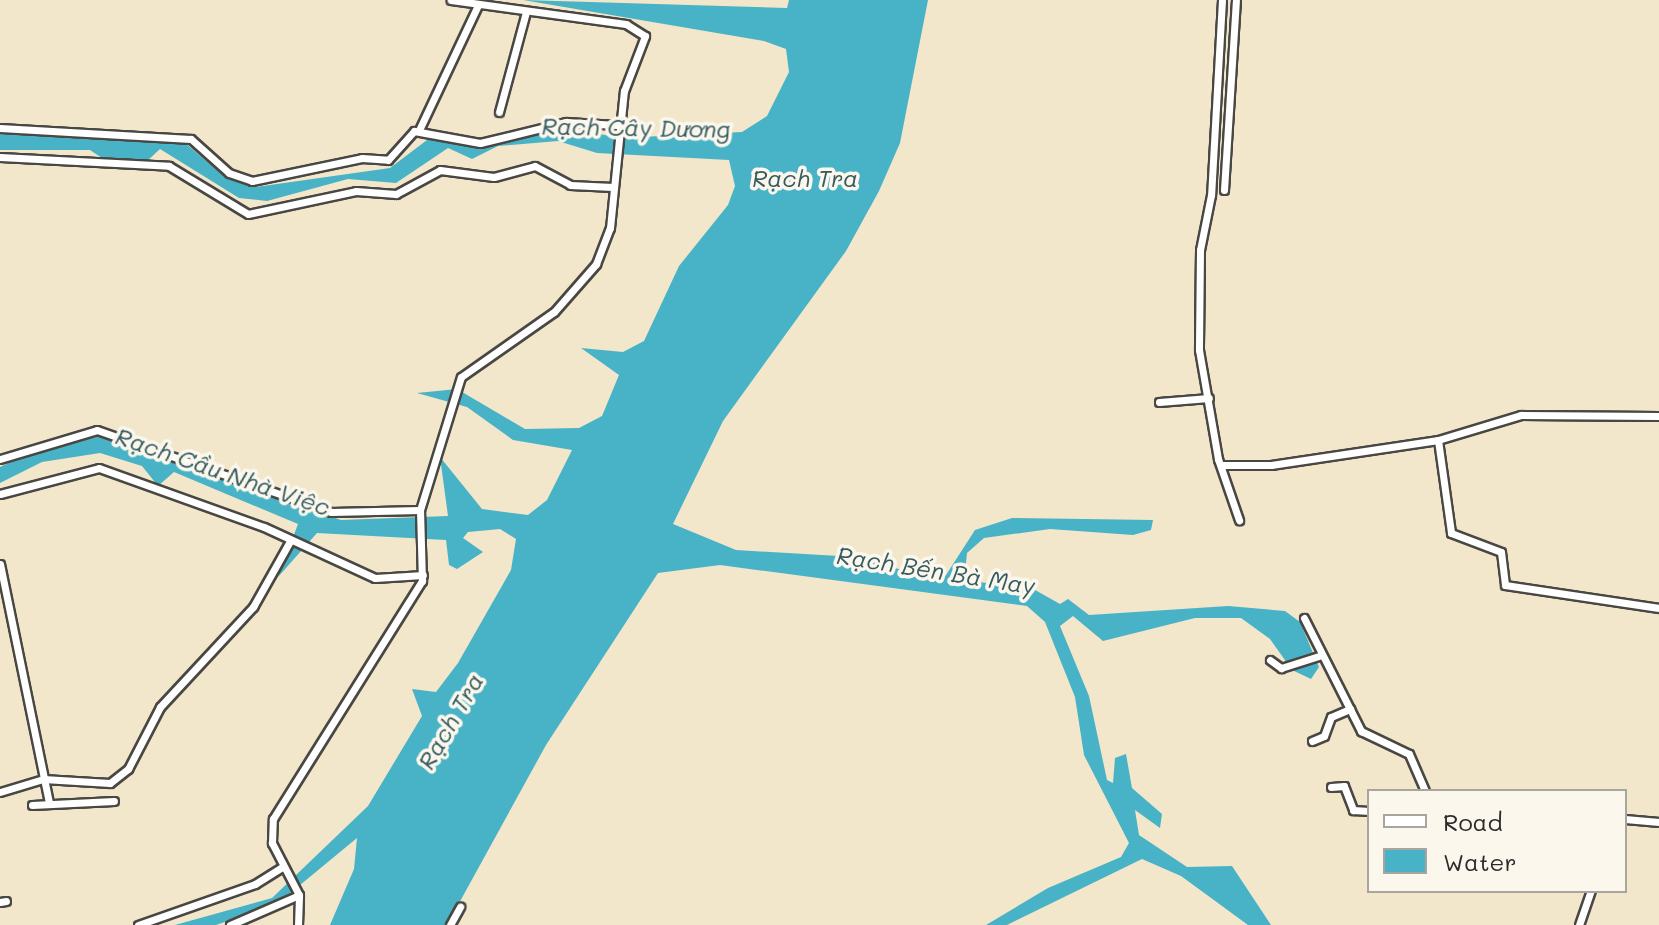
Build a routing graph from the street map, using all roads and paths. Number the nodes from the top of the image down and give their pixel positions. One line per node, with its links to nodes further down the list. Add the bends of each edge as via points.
1 (451, 0): 4 (street)
2 (1222, 0): 13 (street, via 1211,195 1200,250 1199,350)
3 (1236, 0): 12 (street)
4 (478, 5): 5 (street); 9 (street)
5 (526, 12): 6 (street); 7 (street, via 642,30)
6 (499, 112)
7 (617, 127): 9 (street, via 566,122 480,143); 11 (street)
8 (0, 128): 9 (street, via 191,139 229,173 252,181 362,158 388,160)
9 (419, 130)
10 (0, 157): 11 (street, via 169,166 248,214 356,191 396,194 440,170 494,177 535,166 570,185)
11 (613, 187): 20 (street, via 610,228 576,291 459,381)
12 (1224, 190)
13 (1209, 398): 14 (street); 18 (street)
14 (1159, 402)
15 (1659, 416): 16 (street, via 1521,415)
16 (1438, 440): 18 (street, via 1271,465); 25 (street, via 1451,533 1501,552 1505,585)
17 (0, 459): 20 (street, via 97,430 331,512)
18 (1221, 465): 21 (street)
19 (0, 494): 22 (street, via 99,468)
20 (420, 511): 24 (street)
21 (1239, 520)
22 (290, 542): 24 (street, via 382,580); 31 (street, via 253,607 160,707 128,769 91,786)
23 (0, 564): 31 (street)
24 (423, 575): 41 (street, via 273,819 270,837)
25 (1659, 608)
26 (1304, 618): 27 (street)
27 (1320, 656): 28 (street, via 1286,666); 29 (street)
28 (1270, 660)
29 (1350, 709): 30 (street, via 1331,717 1324,736); 33 (street, via 1361,731 1409,754)
30 (1312, 741)
31 (43, 779): 34 (street); 36 (street)
32 (1331, 787): 38 (street, via 1344,786 1353,810)
33 (1424, 789)
34 (0, 792)
35 (114, 801): 36 (street)
36 (49, 802): 37 (street)
37 (32, 805)
38 (1367, 811)
39 (1627, 819): 40 (street)
40 (1659, 822)
41 (284, 870): 42 (street); 45 (street)
42 (297, 892): 46 (street); 47 (street)
43 (1590, 893): 49 (street)
44 (460, 907): 48 (street)
45 (138, 925)
46 (230, 925)
47 (298, 925)
48 (450, 925)
49 (1579, 925)

